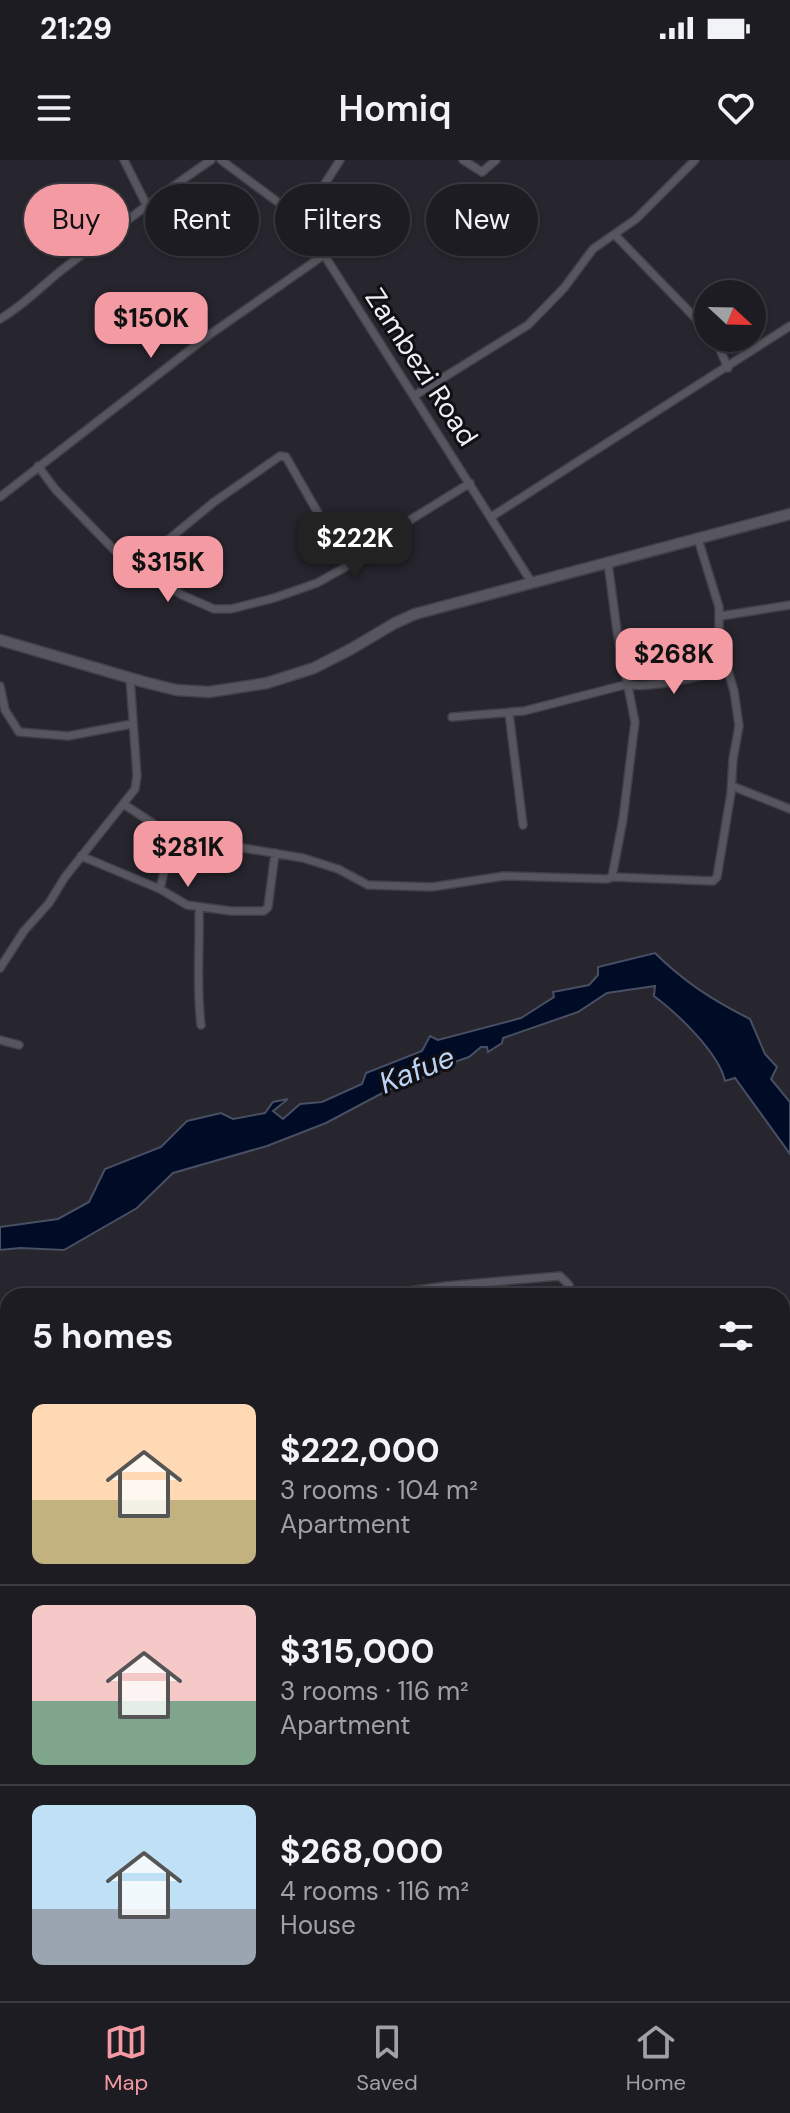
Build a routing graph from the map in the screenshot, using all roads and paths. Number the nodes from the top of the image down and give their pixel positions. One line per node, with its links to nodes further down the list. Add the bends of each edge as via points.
1 (124, 160): 11 (street)
2 (211, 160): 8 (street)
3 (221, 160): 10 (street, Zambezi Road)
4 (340, 160): 9 (street)
5 (463, 160): 6 (street, via 482,172)
6 (496, 160)
7 (695, 160): 13 (street)
8 (176, 184)
9 (325, 184)
10 (275, 200)
11 (145, 202)
12 (145, 205): 17 (street)
13 (615, 235): 16 (street); 21 (street, via 593,249 564,288 519,332)
14 (323, 256): 22 (street)
15 (325, 256): 21 (street, Zambezi Road)
16 (694, 317)
17 (0, 319)
18 (790, 326): 20 (street)
19 (721, 352): 20 (street)
20 (728, 368): 26 (street)
21 (414, 396): 23 (street, Zambezi Road)
22 (38, 466): 24 (street); 30 (street, via 107,544)
23 (470, 483): 26 (street, Zambezi Road); 29 (street)
24 (0, 497)
25 (790, 514): 27 (street)
26 (491, 517): 31 (street, Zambezi Road)
27 (698, 539): 28 (street); 33 (street)
28 (608, 563): 31 (street); 37 (street)
29 (352, 564): 30 (street, via 287,595 231,609 214,609 182,595); 30 (street, via 286,457 280,456)
30 (135, 567)
31 (532, 583): 36 (street, via 404,618 326,663 267,683 191,692)
32 (790, 605): 33 (street)
33 (721, 616): 35 (street, via 718,632)
34 (0, 640): 36 (street)
35 (727, 669): 37 (street, via 643,686); 43 (street, via 739,716)
36 (130, 678): 42 (street)
37 (628, 684): 40 (street); 50 (street, via 635,730)
38 (0, 686): 39 (street)
39 (2, 711): 42 (street, via 23,733 68,736)
40 (509, 713): 41 (street); 46 (street)
41 (452, 717)
42 (132, 724): 44 (street, via 137,783)
43 (732, 786): 45 (street); 50 (street, via 716,879)
44 (125, 805): 47 (street); 49 (street)
45 (790, 809)
46 (523, 825)
47 (172, 836): 48 (street); 51 (street)
48 (275, 853): 50 (street, via 311,860 368,885 432,887 504,876); 52 (street, via 267,910)
49 (81, 856): 51 (street); 53 (street)
50 (612, 877)
51 (160, 889): 52 (street)
52 (199, 908): 54 (street)
53 (0, 968)
54 (201, 1025)
55 (0, 1040): 56 (street)
56 (19, 1045)
57 (431, 1288): 58 (street, via 560,1276)
58 (569, 1288)

